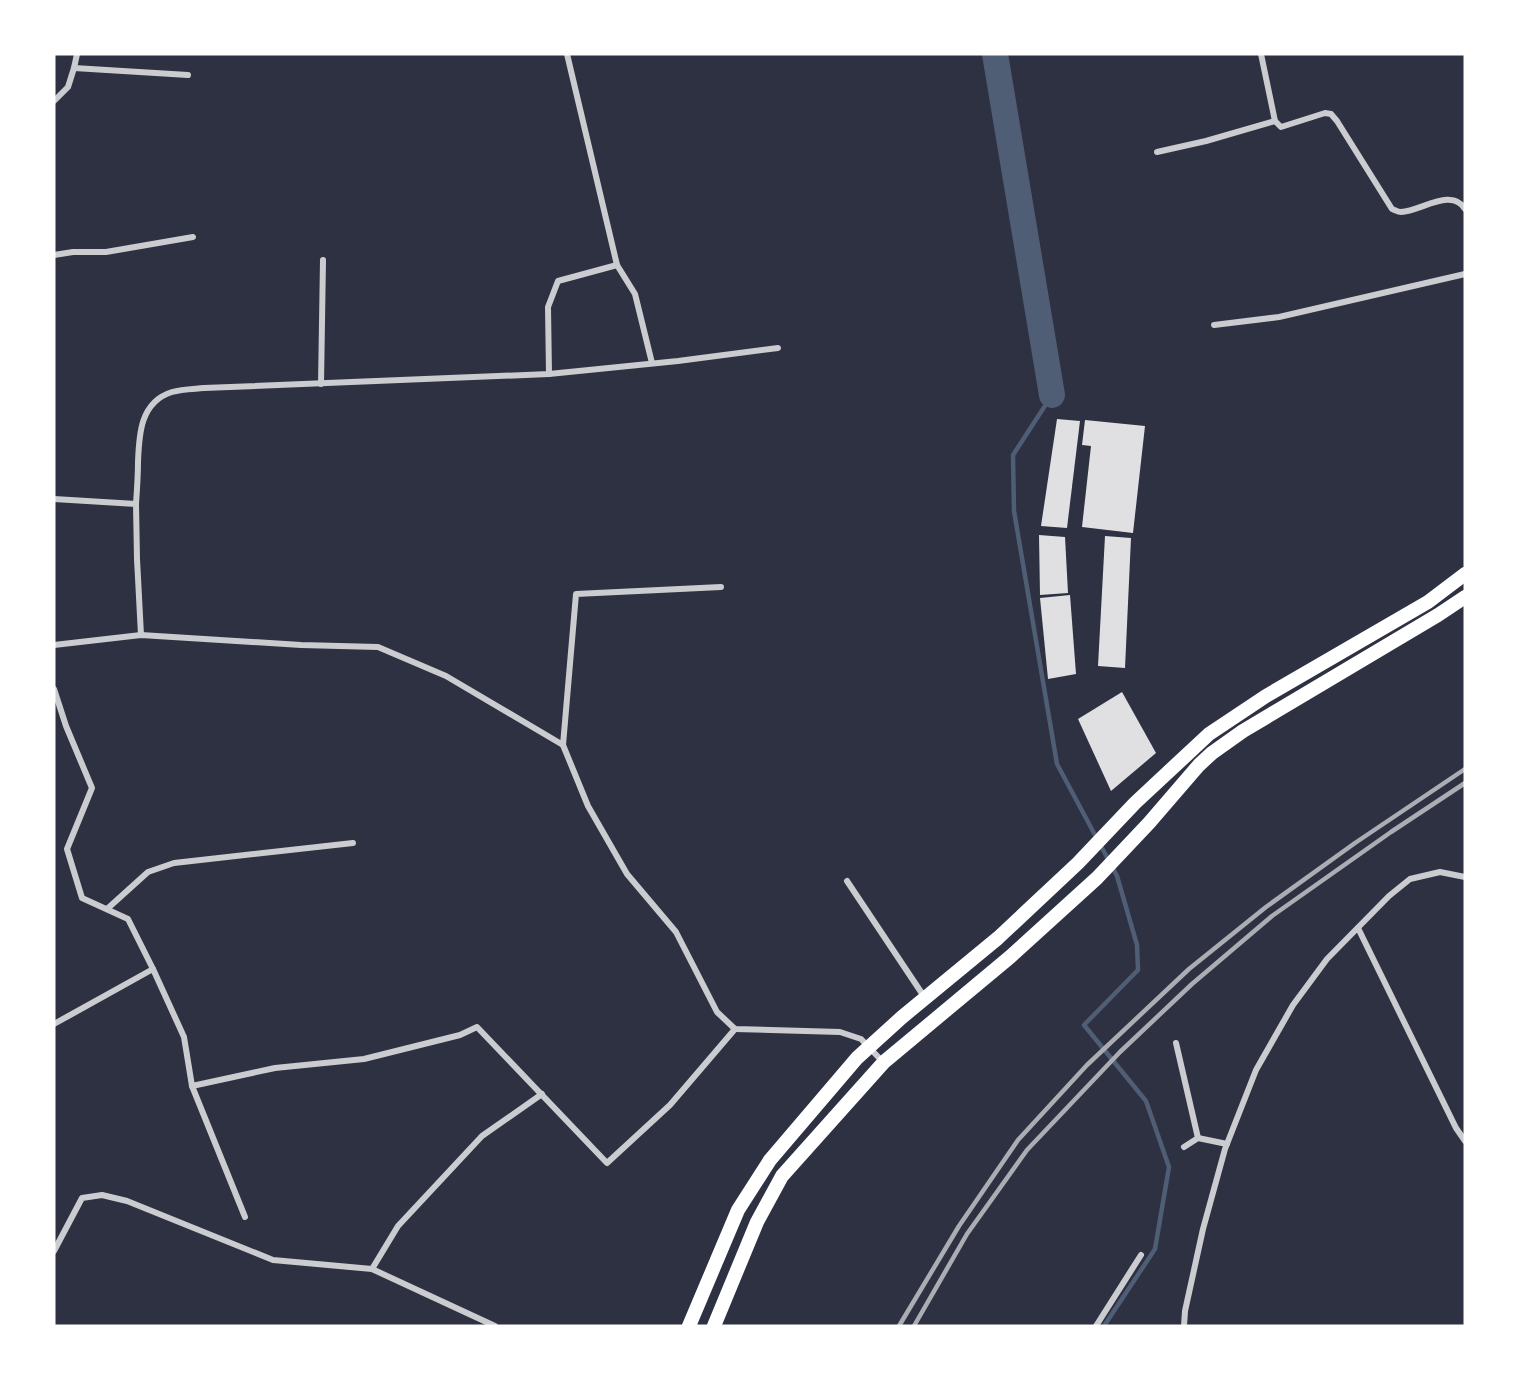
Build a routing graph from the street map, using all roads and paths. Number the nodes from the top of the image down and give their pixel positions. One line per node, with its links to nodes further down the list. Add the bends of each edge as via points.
1 (77, 54): 4 (street)
2 (567, 54): 13 (street)
3 (1261, 54): 7 (street)
4 (74, 68): 5 (street); 6 (street, via 68,87)
5 (188, 75)
6 (54, 101)
7 (1275, 121): 8 (street); 9 (street, via 1281,127 1331,114 1392,209 1401,212 1449,199)
8 (1157, 152)
9 (1465, 209)
10 (193, 237): 11 (street, via 106,252)
11 (54, 255)
12 (323, 260): 19 (street)
13 (617, 265): 17 (street, via 634,294); 18 (street, via 558,281 548,307)
14 (1465, 274): 15 (street, via 1279,317)
15 (1214, 325)
16 (778, 348): 17 (street)
17 (652, 363): 18 (street)
18 (549, 374): 19 (street)
19 (321, 384): 21 (street, via 204,388 172,392 157,400 148,410 139,437)
20 (54, 500): 21 (street)
21 (136, 504): 25 (street)
22 (1465, 574): 35 (main road, via 1428,602 1266,696 1209,734 998,938)
23 (721, 587): 28 (street, via 576,594)
24 (1465, 597): 40 (main road, via 1223,744 1199,765 1097,878)
25 (141, 635): 26 (street); 28 (street, via 378,647 446,676)
26 (54, 645)
27 (54, 689): 32 (street, via 92,788 67,849 82,898)
28 (562, 745): 37 (street, via 588,806 627,874 676,932 717,1012)
29 (353, 843): 32 (street, via 174,863 148,872)
30 (1465, 877): 33 (street, via 1440,872 1410,879)
31 (848, 881): 35 (street)
32 (107, 909): 34 (street, via 128,919)
33 (1358, 928): 44 (street); 45 (street, via 1293,1005 1256,1070)
34 (153, 969): 36 (street); 41 (street, via 184,1037)
35 (925, 999): 39 (main road)
36 (54, 1024)
37 (735, 1029): 39 (street, via 840,1032 861,1039); 42 (street, via 670,1105 607,1163)
38 (1176, 1043): 43 (street)
39 (869, 1047): 40 (street); 52 (main road, via 770,1160 738,1210)
40 (884, 1062): 53 (main road, via 782,1176)
41 (192, 1086): 42 (street, via 275,1068 364,1059 460,1035 477,1027); 47 (street)
42 (542, 1094): 50 (street, via 482,1136 398,1226)
43 (1198, 1138): 45 (street); 46 (street)
44 (1465, 1141)
45 (1227, 1144): 55 (street, via 1203,1229)
46 (1184, 1147)
47 (245, 1217)
48 (54, 1251): 50 (street, via 82,1198 102,1195 127,1201 273,1260)
49 (1141, 1255): 54 (street)
50 (372, 1269): 51 (street)
51 (495, 1326)
52 (689, 1326)
53 (714, 1326)
54 (1096, 1326)
55 (1184, 1326)

